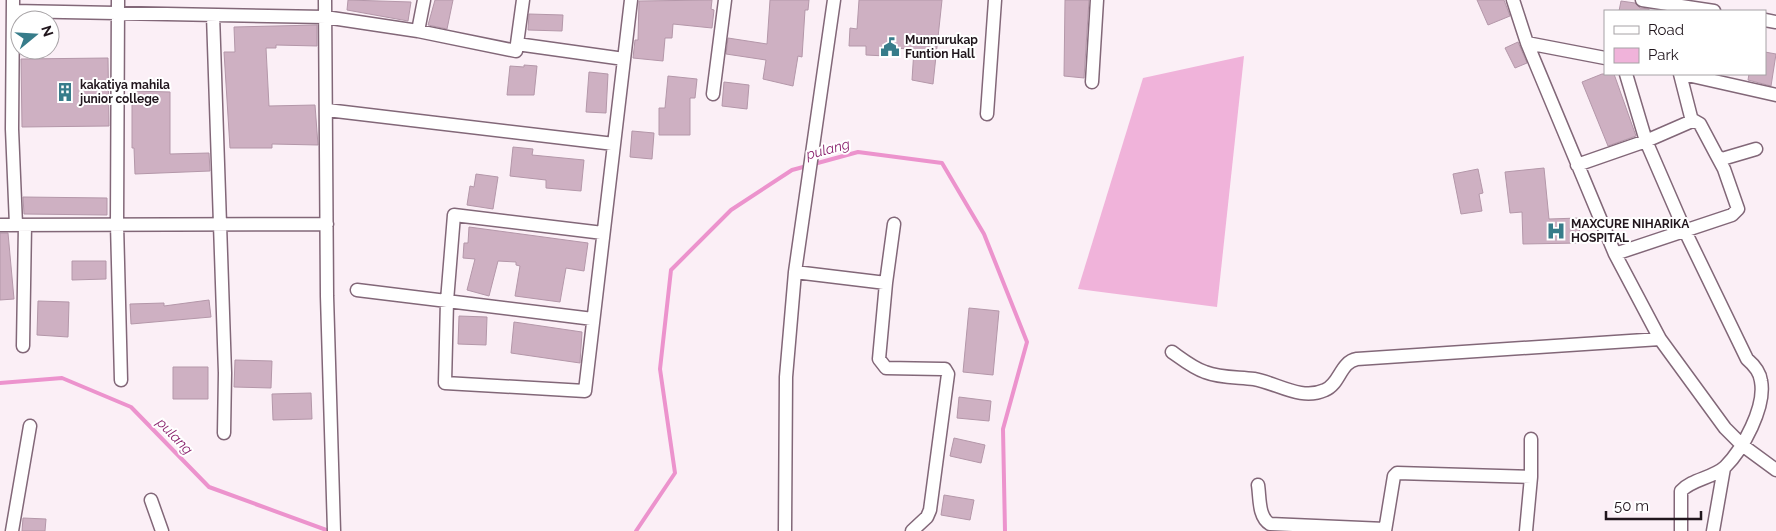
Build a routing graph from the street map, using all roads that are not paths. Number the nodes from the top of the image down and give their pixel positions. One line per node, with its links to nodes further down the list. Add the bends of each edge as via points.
1 (118, 0): 14 (street)
2 (325, 0): 16 (street)
3 (424, 0): 17 (street)
4 (523, 0): 19 (street)
5 (630, 0): 21 (street)
6 (725, 0): 26 (street)
7 (834, 0): 45 (street)
8 (995, 0): 29 (street)
9 (1097, 0): 25 (street)
10 (1513, 0): 18 (street)
11 (1642, 0): 13 (street)
12 (13, 6): 14 (street); 40 (street, via 12,129)
13 (1707, 10)
14 (118, 13): 15 (street); 36 (street)
15 (213, 15): 16 (street); 41 (street)
16 (325, 17): 17 (street); 28 (street)
17 (418, 31): 19 (street, via 516,50)
18 (1527, 43): 20 (street); 35 (street)
19 (517, 44): 21 (street)
20 (1604, 58)
21 (624, 59): 32 (street)
22 (1626, 75): 31 (street)
23 (1681, 75): 30 (street)
24 (1686, 75): 27 (street)
25 (1092, 82)
26 (713, 94)
27 (1776, 95)
28 (327, 110): 32 (street); 37 (street)
29 (987, 114)
30 (1692, 120): 31 (street); 34 (street, via 1700,124)
31 (1646, 141): 35 (street); 42 (street)
32 (614, 144): 43 (street)
33 (1756, 149): 34 (street, via 1726,160)
34 (1717, 156): 42 (street, via 1738,209 1732,215)
35 (1577, 165): 44 (street)
36 (117, 224): 40 (street); 41 (street); 53 (street)
37 (327, 224): 41 (street); 66 (street)
38 (894, 224): 46 (street)
39 (0, 225): 40 (street)
40 (21, 225): 51 (street)
41 (220, 225): 55 (street)
42 (1685, 231): 44 (street); 57 (street, via 1747,359 1755,366 1761,379 1762,392 1753,426)
43 (603, 233): 48 (street, via 454,215); 49 (street)
44 (1615, 254): 50 (street)
45 (795, 272): 46 (street); 67 (street, via 786,377)
46 (886, 283): 68 (street, via 881,364 886,368 942,369 948,374 930,510)
47 (357, 290): 48 (street)
48 (447, 301): 49 (street); 49 (street, via 445,383 585,391)
49 (593, 319)
50 (1660, 339): 52 (street, via 1357,360 1347,364 1331,387 1310,393 1257,380 1212,375); 57 (street, via 1725,428)
51 (23, 346)
52 (1172, 352)
53 (121, 380)
54 (30, 426): 64 (street)
55 (224, 433)
56 (1531, 439): 60 (street)
57 (1742, 445): 58 (street); 59 (street)
58 (1724, 468): 70 (street, via 1681,491); 71 (street)
59 (1776, 470)
60 (1532, 477): 63 (street, via 1397,473); 69 (street)
61 (1258, 485): 63 (street, via 1261,511 1270,524)
62 (151, 500): 65 (street)
63 (1385, 530)
64 (12, 531)
65 (162, 531)
66 (334, 531)
67 (785, 531)
68 (912, 531)
69 (1526, 531)
70 (1681, 531)
71 (1713, 531)

